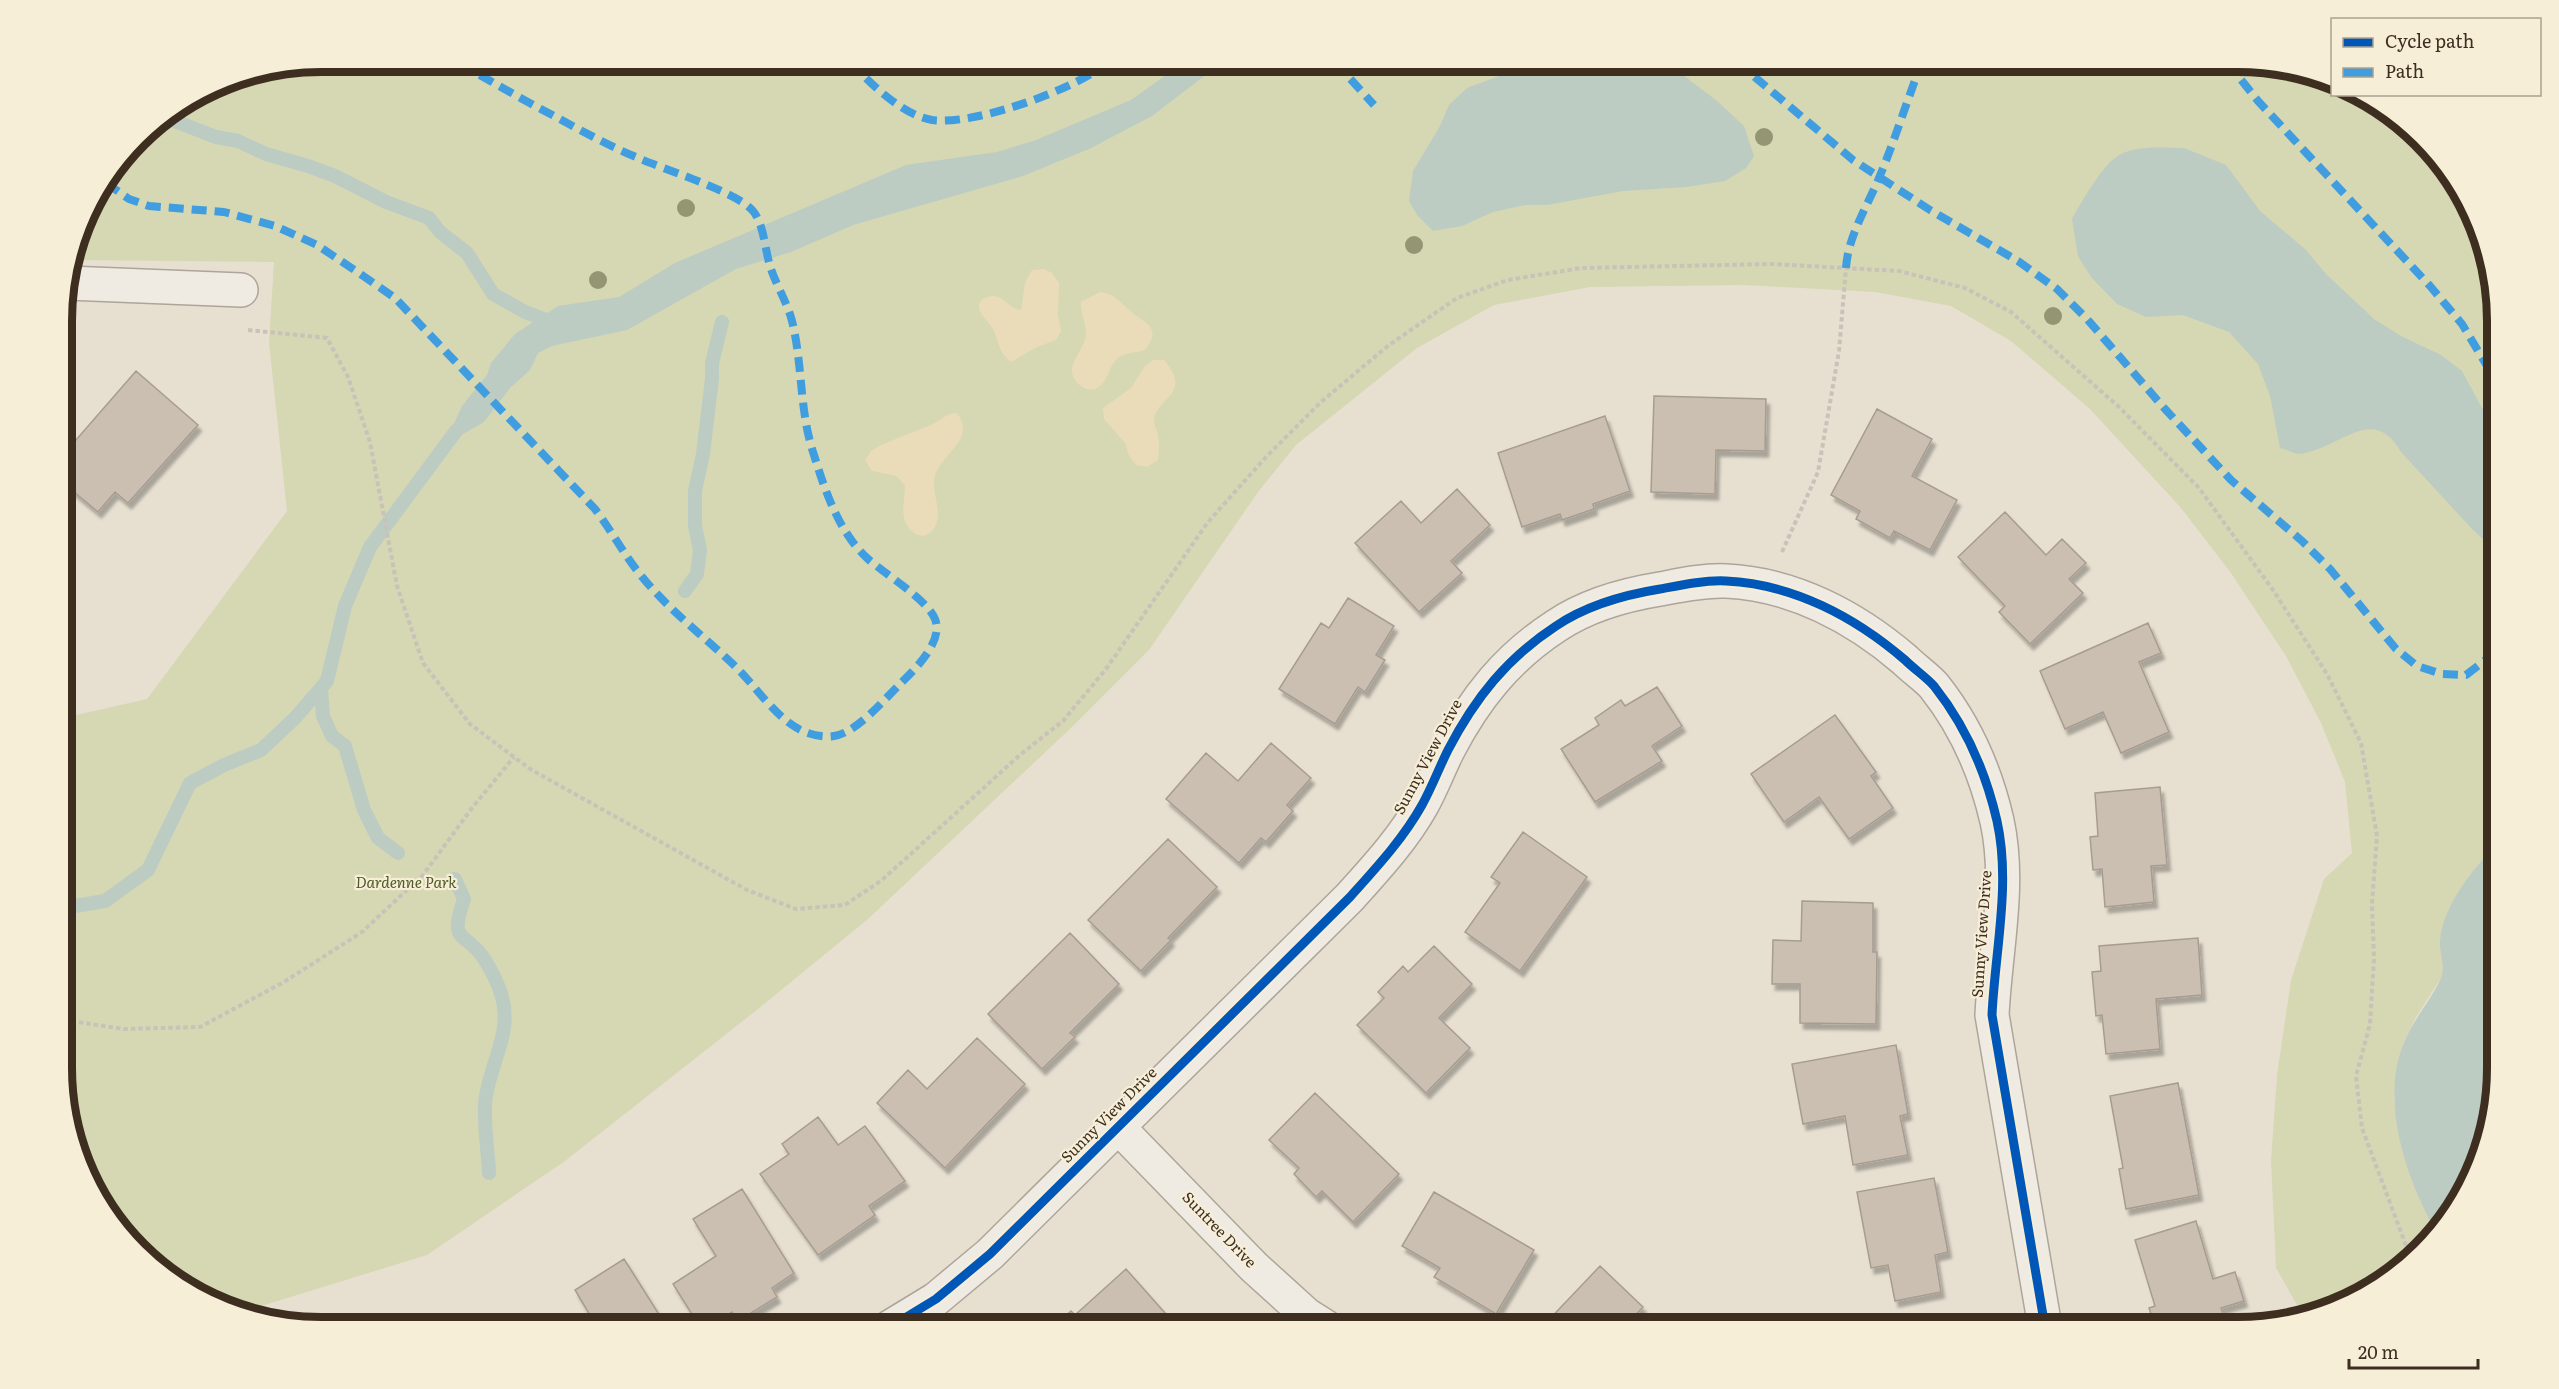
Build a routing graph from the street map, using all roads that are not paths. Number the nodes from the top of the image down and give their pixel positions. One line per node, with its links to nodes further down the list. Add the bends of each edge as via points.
1 (75, 283): 2 (street)
2 (241, 290)
3 (1118, 1127): 4 (street, Sunny View Drive, via 990,1254 936,1299); 5 (street, Suntree Drive, via 1254,1267); 6 (street, Sunny View Drive, via 1350,897 1392,850 1422,805 1477,699 1512,659 1556,626 1590,607 1640,592 1725,581 1763,586 1808,598 1849,618 1887,645 1933,686 1968,738 1983,773 2001,847 2002,913 1992,1015)
4 (906, 1317)
5 (1310, 1317)
6 (2043, 1317)

